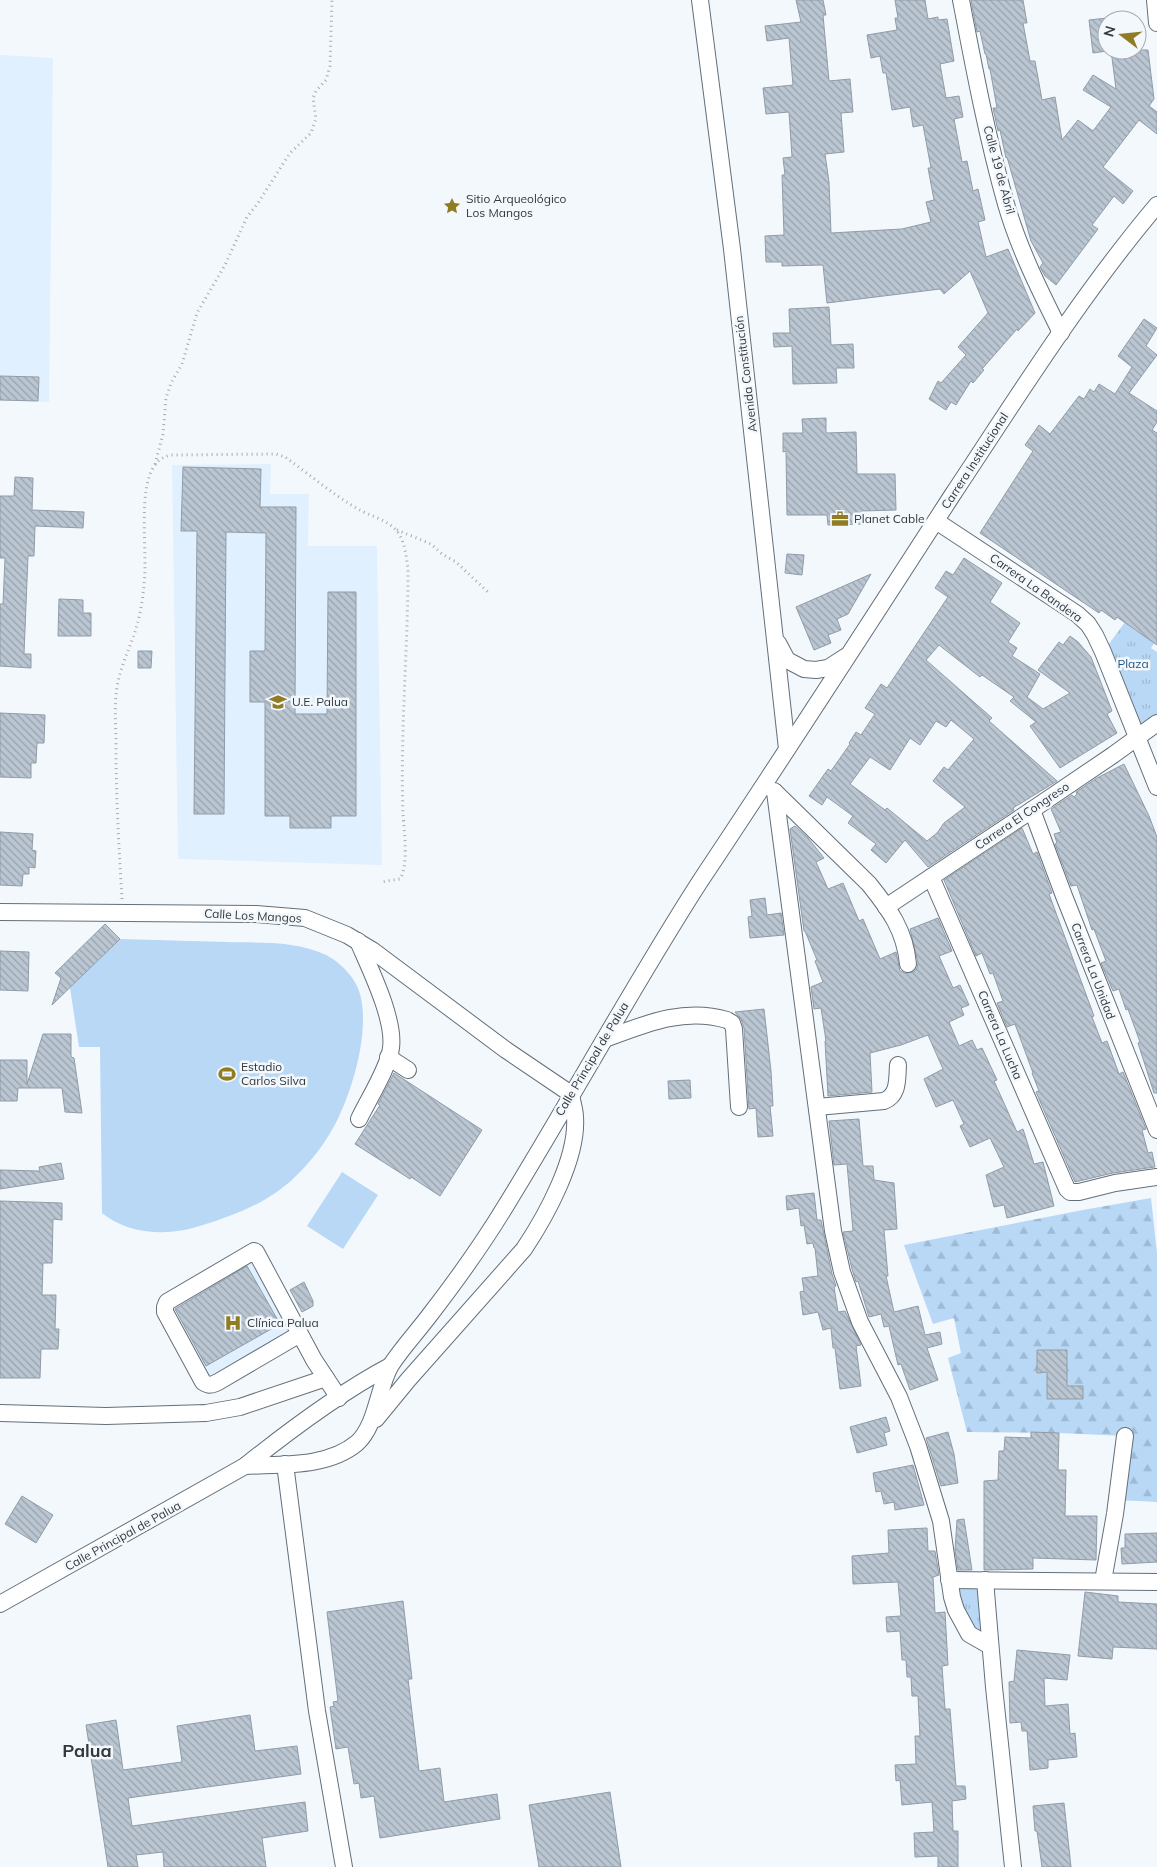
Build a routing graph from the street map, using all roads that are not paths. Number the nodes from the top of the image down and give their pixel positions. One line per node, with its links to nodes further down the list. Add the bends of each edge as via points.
1 (700, 0): 8 (street, Avenida Constitución, via 732,249)
2 (961, 0): 6 (street, Calle 19 de Abril, via 980,102 1007,204 1035,279)
3 (1155, 0): 4 (street)
4 (1157, 24)
5 (1157, 205): 6 (street, Carrera Institucional, via 1126,242)
6 (1061, 333): 7 (street, Carrera Institucional)
7 (936, 521): 9 (street, Carrera Institucional); 11 (street, Carrera La Bandera, via 1055,598 1088,624 1103,652)
8 (775, 636): 9 (street, via 787,660 804,669 828,668); 12 (street, Avenida Constitución)
9 (849, 654): 12 (street, Carrera Institucional)
10 (1157, 723): 11 (street, Carrera El Congreso)
11 (1137, 738): 14 (street, Carrera La Bandera); 15 (street, Carrera El Congreso)
12 (787, 749): 13 (street, Calle Principal de Palua)
13 (770, 787): 17 (street, via 869,884); 21 (street, Calle Principal de Palua, via 653,956); 27 (street)
14 (1157, 787)
15 (1032, 810): 16 (street, Carrera El Congreso); 29 (street, Carrera La Unidad)
16 (931, 877): 17 (street, Carrera El Congreso); 30 (street, Carrera La Lucha, via 1067,1189 1080,1192)
17 (886, 906): 20 (street, via 906,947)
18 (0, 912): 19 (street, Calle Los Mangos, via 289,915 322,924)
19 (358, 942): 22 (street, via 384,1006 391,1036); 25 (street, Calle Los Mangos)
20 (908, 964)
21 (605, 1039): 25 (street, Calle Principal de Palua); 26 (street, via 650,1021 692,1014 727,1020 734,1029)
22 (388, 1057): 24 (street); 28 (street)
23 (898, 1065): 27 (street, via 897,1085 890,1099)
24 (408, 1070)
25 (571, 1094): 32 (street, Calle Principal de Palua, via 492,1228); 37 (street, via 575,1118 565,1169 524,1249 408,1380)
26 (739, 1107)
27 (817, 1107): 40 (street, via 833,1231 842,1272 860,1322 899,1397 918,1446 941,1521)
28 (359, 1118)
29 (1157, 1130)
30 (1157, 1177)
31 (300, 1334): 31 (street, via 218,1382 206,1384 165,1307 167,1302 254,1251); 33 (street)
32 (390, 1366): 34 (street, Calle Principal de Palua); 37 (street, Calle Principal de Palua, via 376,1410)
33 (326, 1378): 34 (street); 35 (street, via 240,1407 206,1413 106,1416)
34 (339, 1398): 39 (street, Calle Principal de Palua)
35 (0, 1413)
36 (1125, 1436): 42 (street)
37 (358, 1442): 38 (street, Calle Principal de Palua, via 324,1459)
38 (285, 1464): 39 (street, Calle Principal de Palua); 46 (street, via 317,1711)
39 (245, 1466): 44 (street, Calle Principal de Palua)
40 (949, 1580): 41 (street); 45 (street, via 962,1624 969,1634)
41 (985, 1580): 42 (street); 45 (street)
42 (1103, 1582): 43 (street)
43 (1157, 1582)
44 (0, 1604)
45 (990, 1646): 47 (street)
46 (344, 1867)
47 (1013, 1867)

